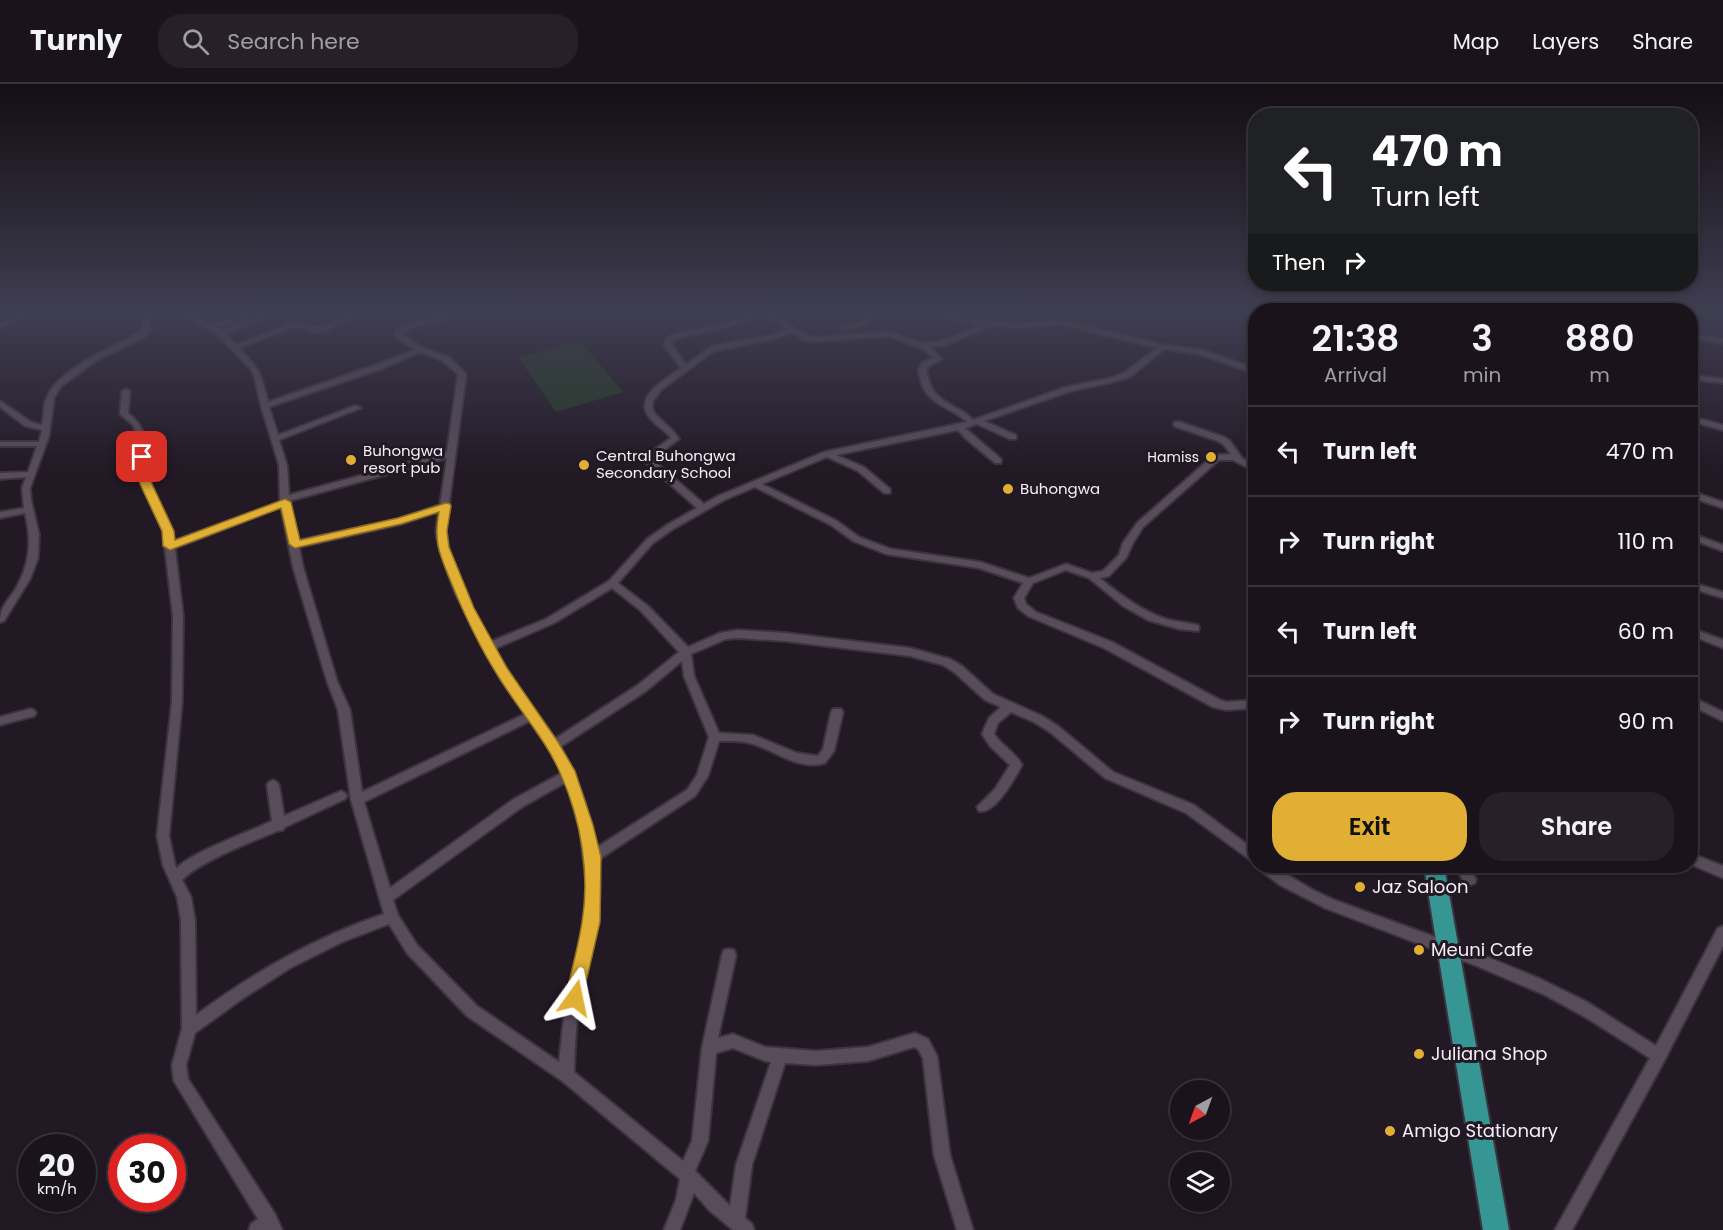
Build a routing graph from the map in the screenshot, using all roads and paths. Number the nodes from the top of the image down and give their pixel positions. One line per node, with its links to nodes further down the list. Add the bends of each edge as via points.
1 (86, 364): 21 (street, via 58,385 50,399)
2 (250, 364): 14 (street, via 258,375)
3 (386, 364): 14 (street)
4 (452, 364): 26 (street, via 462,374)
5 (682, 364): 9 (street)
6 (691, 364): 9 (street)
7 (926, 364): 17 (street, via 922,370 928,390)
8 (1140, 364): 17 (street, via 1113,380 1070,389)
9 (685, 369): 39 (street, via 658,388 650,400 651,415 675,439 649,462)
10 (1698, 377): 11 (street)
11 (1723, 381)
12 (126, 391): 44 (street, via 124,414 140,432 142,471 168,531)
13 (0, 403): 21 (street, via 28,424)
14 (265, 406): 23 (street)
15 (357, 408): 23 (street)
16 (1698, 420): 20 (street)
17 (975, 422): 19 (street); 22 (street)
18 (1177, 424): 28 (street, via 1221,439)
19 (960, 427): 27 (street); 29 (street)
20 (1723, 428)
21 (45, 429): 25 (street)
22 (1013, 437)
23 (276, 438): 36 (street, via 283,465)
24 (0, 444): 25 (street)
25 (41, 444): 31 (street)
26 (452, 454): 36 (street); 38 (street)
27 (827, 454): 33 (street); 34 (street, via 861,469)
28 (1238, 458): 30 (street); 46 (street, via 1221,455 1208,463 1140,525 1110,571)
29 (998, 461)
30 (1248, 465)
31 (30, 474): 32 (street); 40 (street, via 25,497)
32 (0, 476)
33 (755, 484): 39 (street); 47 (street, via 834,523 872,547 980,565)
34 (887, 491)
35 (1698, 497): 37 (street)
36 (285, 501): 43 (street); 44 (street)
37 (1723, 505)
38 (446, 506): 43 (street, via 401,521); 55 (street, via 442,547)
39 (703, 508): 48 (street, via 650,541)
40 (29, 510): 41 (street); 51 (street, via 36,548 32,567)
41 (0, 515)
42 (1698, 539): 45 (street)
43 (295, 544): 70 (street, via 298,567 344,710)
44 (170, 546): 80 (street, via 178,616 177,702 163,836 165,853)
45 (1723, 548)
46 (1092, 576): 47 (street, via 1066,567); 52 (street, via 1134,610 1156,620)
47 (1029, 581): 58 (street, via 1019,598 1032,614 1108,645 1217,704)
48 (612, 583): 55 (street, via 550,621); 56 (street, via 644,608)
49 (1698, 587): 50 (street)
50 (1723, 595)
51 (0, 619)
52 (1194, 628)
53 (1698, 634): 54 (street)
54 (1723, 644)
55 (488, 647): 62 (street)
56 (686, 652): 59 (street, via 738,634 910,652 946,662 989,697); 65 (street, via 689,676); 66 (street, via 642,688)
57 (1698, 704): 63 (street)
58 (1248, 705)
59 (1010, 706): 71 (street, via 993,721 987,734 1016,765 999,792); 73 (street, via 1054,729 1108,775 1190,809)
60 (837, 712): 65 (street, via 828,751 821,760 794,756 751,738)
61 (30, 713): 64 (street)
62 (532, 715): 66 (street); 70 (street)
63 (1723, 717)
64 (0, 721)
65 (715, 737): 74 (street, via 702,776 691,794)
66 (553, 746): 67 (street)
67 (569, 775): 74 (street); 82 (street, via 518,803)
68 (273, 785): 72 (street)
69 (340, 796): 72 (street)
70 (357, 800): 82 (street)
71 (983, 807)
72 (279, 826): 80 (street, via 206,856 185,867)
73 (1248, 853)
74 (592, 857): 91 (street, via 591,922 570,1018)
75 (1698, 861): 76 (street)
76 (1723, 872)
77 (1273, 873): 85 (street, via 1341,909)
78 (1435, 873): 85 (highway)
79 (1465, 873): 81 (street)
80 (177, 877): 87 (street, via 188,921)
81 (1470, 879)
82 (387, 897): 83 (street)
83 (392, 917): 87 (street, via 290,959 240,990); 91 (street, via 412,949 472,1011)
84 (1723, 934): 90 (street)
85 (1447, 947): 90 (street, via 1581,1006); 97 (highway)
86 (729, 955): 88 (street)
87 (189, 1029): 94 (street, via 179,1065 181,1081)
88 (709, 1048): 89 (street, via 733,1041 754,1051); 92 (street, via 700,1141)
89 (780, 1056): 93 (street, via 744,1165); 96 (street, via 846,1057 909,1041 923,1044 930,1056 942,1155)
90 (1659, 1056): 98 (street)
91 (566, 1075): 92 (street)
92 (688, 1175): 93 (street); 95 (street, via 684,1200)
93 (741, 1226)
94 (267, 1227)
95 (672, 1230)
96 (965, 1230)
97 (1496, 1230)
98 (1563, 1230)

